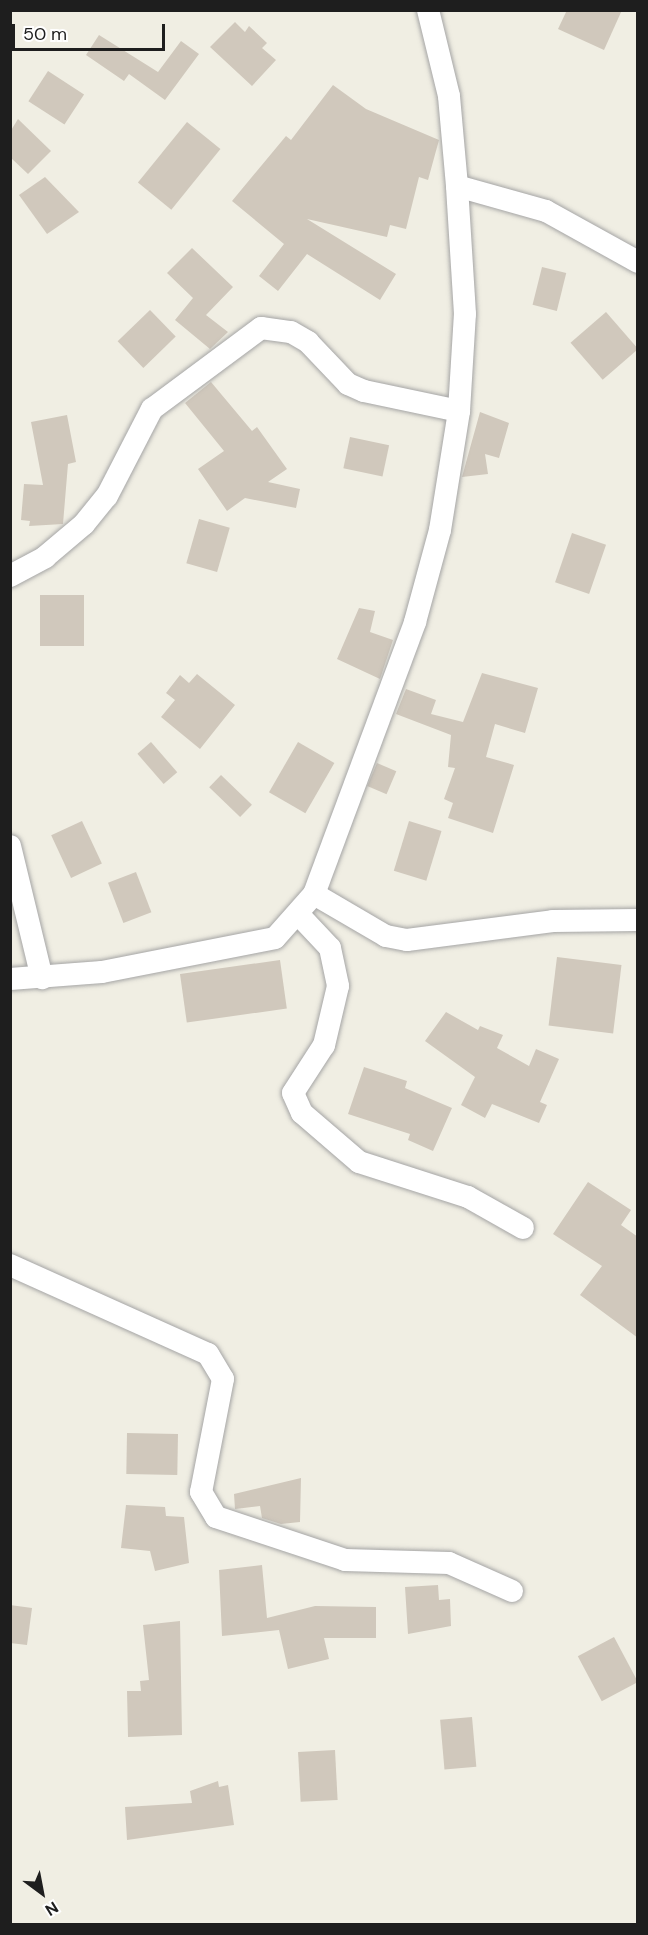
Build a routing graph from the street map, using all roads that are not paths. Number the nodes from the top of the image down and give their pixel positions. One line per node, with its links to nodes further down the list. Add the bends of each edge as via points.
1 (428, 10): 2 (street, via 449,96)
2 (457, 186): 3 (street, via 546,211); 4 (street, via 465,314)
3 (638, 262)
4 (459, 411): 5 (street, via 364,391 348,384 308,342 261,328 152,409 107,496 84,524); 7 (street, via 440,530 415,622)
5 (10, 576)
6 (10, 846): 10 (street)
7 (314, 894): 8 (street); 9 (street, via 386,936 407,940 554,921)
8 (299, 915): 10 (street, via 275,938 233,950); 12 (street, via 330,948 338,986 324,1046 293,1093 302,1113 359,1162 468,1197)
9 (635, 917)
10 (42, 978): 11 (street)
11 (10, 980)
12 (524, 1228)
13 (10, 1265): 14 (street, via 208,1354 223,1379 201,1492 216,1517 345,1560 449,1563)
14 (512, 1591)

